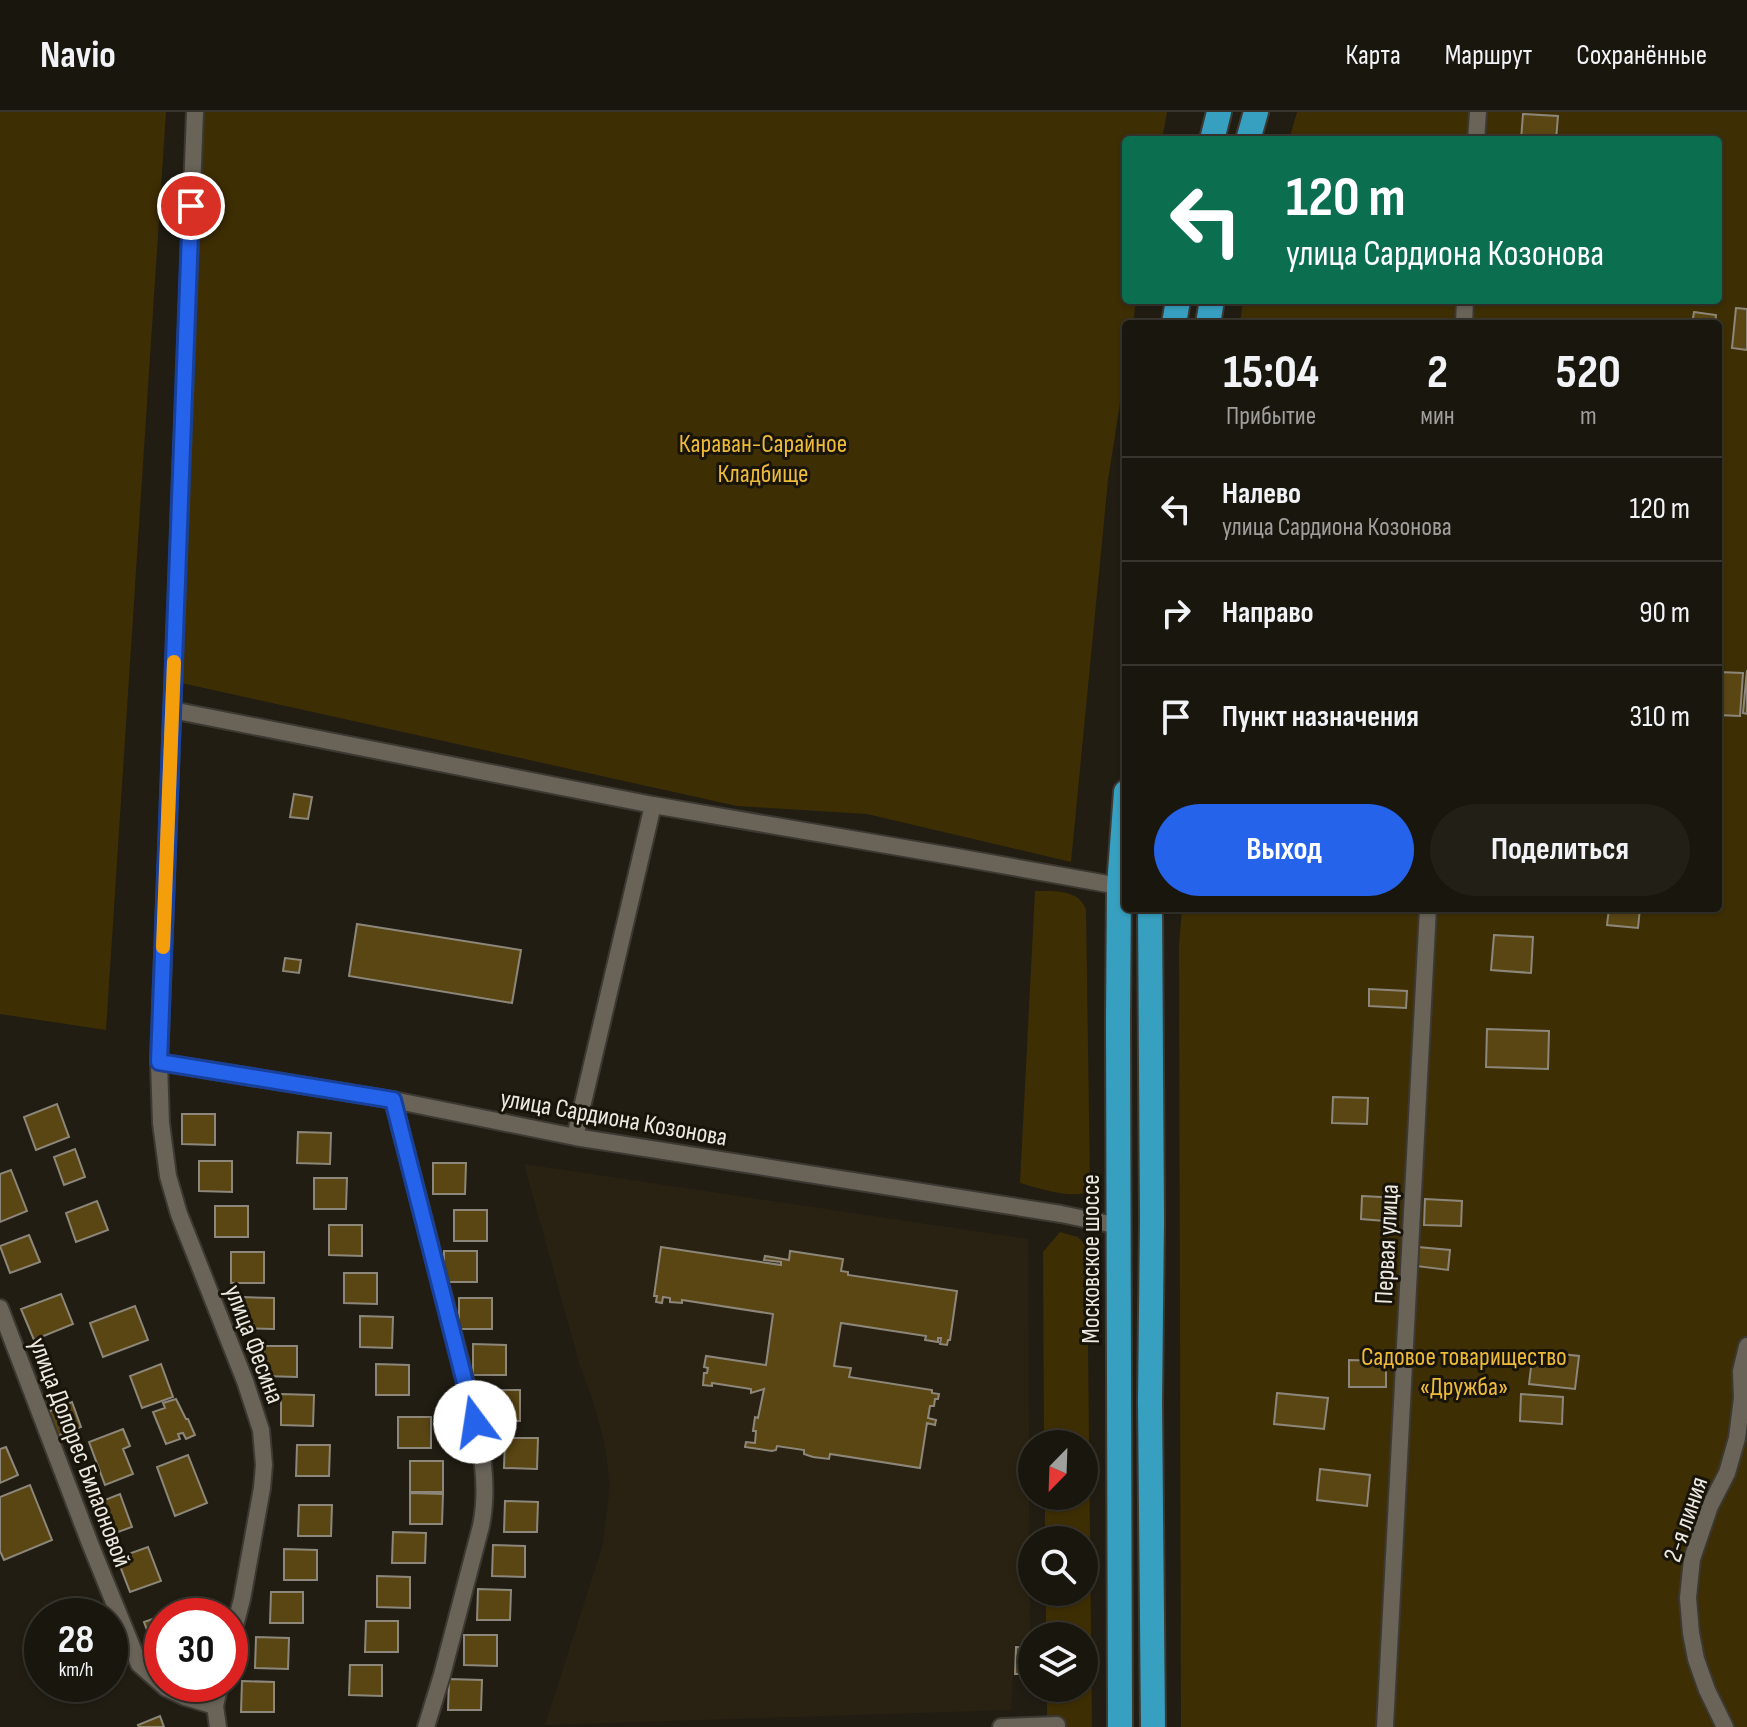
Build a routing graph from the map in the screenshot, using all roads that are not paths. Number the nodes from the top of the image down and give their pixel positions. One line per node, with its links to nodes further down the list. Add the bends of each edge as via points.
1 (195, 112): 8 (street, улица Фесина)
2 (1219, 112): 5 (highway)
3 (1256, 112): 6 (highway)
4 (1478, 112): 7 (street)
5 (1213, 136)
6 (1249, 136)
7 (1476, 136)
8 (172, 710): 9 (street); 14 (street, улица Фесина)
9 (653, 805): 11 (street); 16 (street)
10 (1122, 846): 11 (highway, Московское шоссе)
11 (1119, 886): 17 (highway, Московское шоссе)
12 (1150, 912): 28 (highway)
13 (1428, 912): 29 (street, Первая улица)
14 (159, 1062): 15 (street, улица Сардиона Козонова); 20 (street, улица Фесина, via 168,1176 261,1430 262,1488)
15 (393, 1100): 16 (street, улица Сардиона Козонова); 25 (street, via 485,1476 481,1526)
16 (575, 1137): 17 (street, улица Сардиона Козонова)
17 (1119, 1226): 27 (highway, Московское шоссе)
18 (0, 1308): 22 (street, улица Долорес Билаоновой, via 139,1664 166,1688)
19 (1747, 1346): 30 (street, 2-я линия, via 1737,1438 1692,1559 1688,1598 1696,1659)
20 (242, 1598)
21 (216, 1702): 22 (street)
22 (215, 1706): 24 (street)
23 (1057, 1725): 26 (street)
24 (218, 1727)
25 (426, 1727)
26 (1001, 1727)
27 (1120, 1727)
28 (1153, 1727)
29 (1385, 1727)
30 (1725, 1727)

